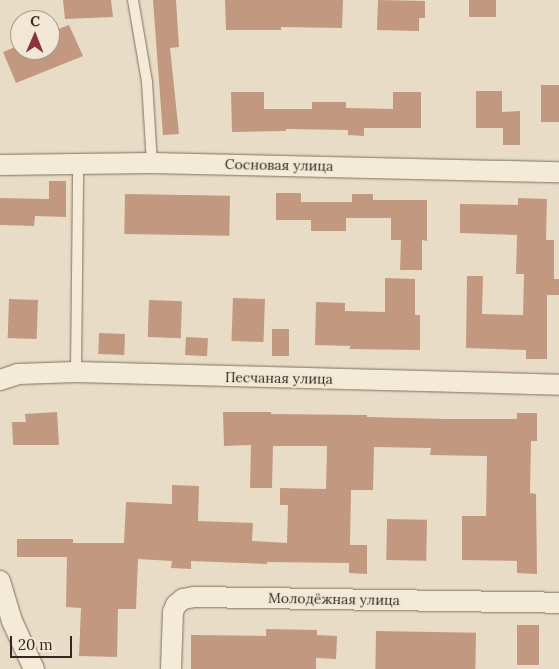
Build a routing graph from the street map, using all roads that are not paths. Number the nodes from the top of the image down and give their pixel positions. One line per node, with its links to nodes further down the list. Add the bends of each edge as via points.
1 (133, 0): 2 (lane, via 147,82)
2 (152, 163): 4 (street, Сосновая улица); 5 (street, Сосновая улица)
3 (0, 165): 4 (street, Сосновая улица)
4 (78, 166): 6 (lane)
5 (559, 172)
6 (76, 372): 7 (street, Песчаная улица, via 18,374); 8 (street, Песчаная улица)
7 (0, 380)
8 (559, 385)
9 (0, 581): 11 (street, via 12,621)
10 (559, 602): 12 (street, Молодёжная улица, via 194,597 183,599 173,612)
11 (34, 669)
12 (171, 669)

